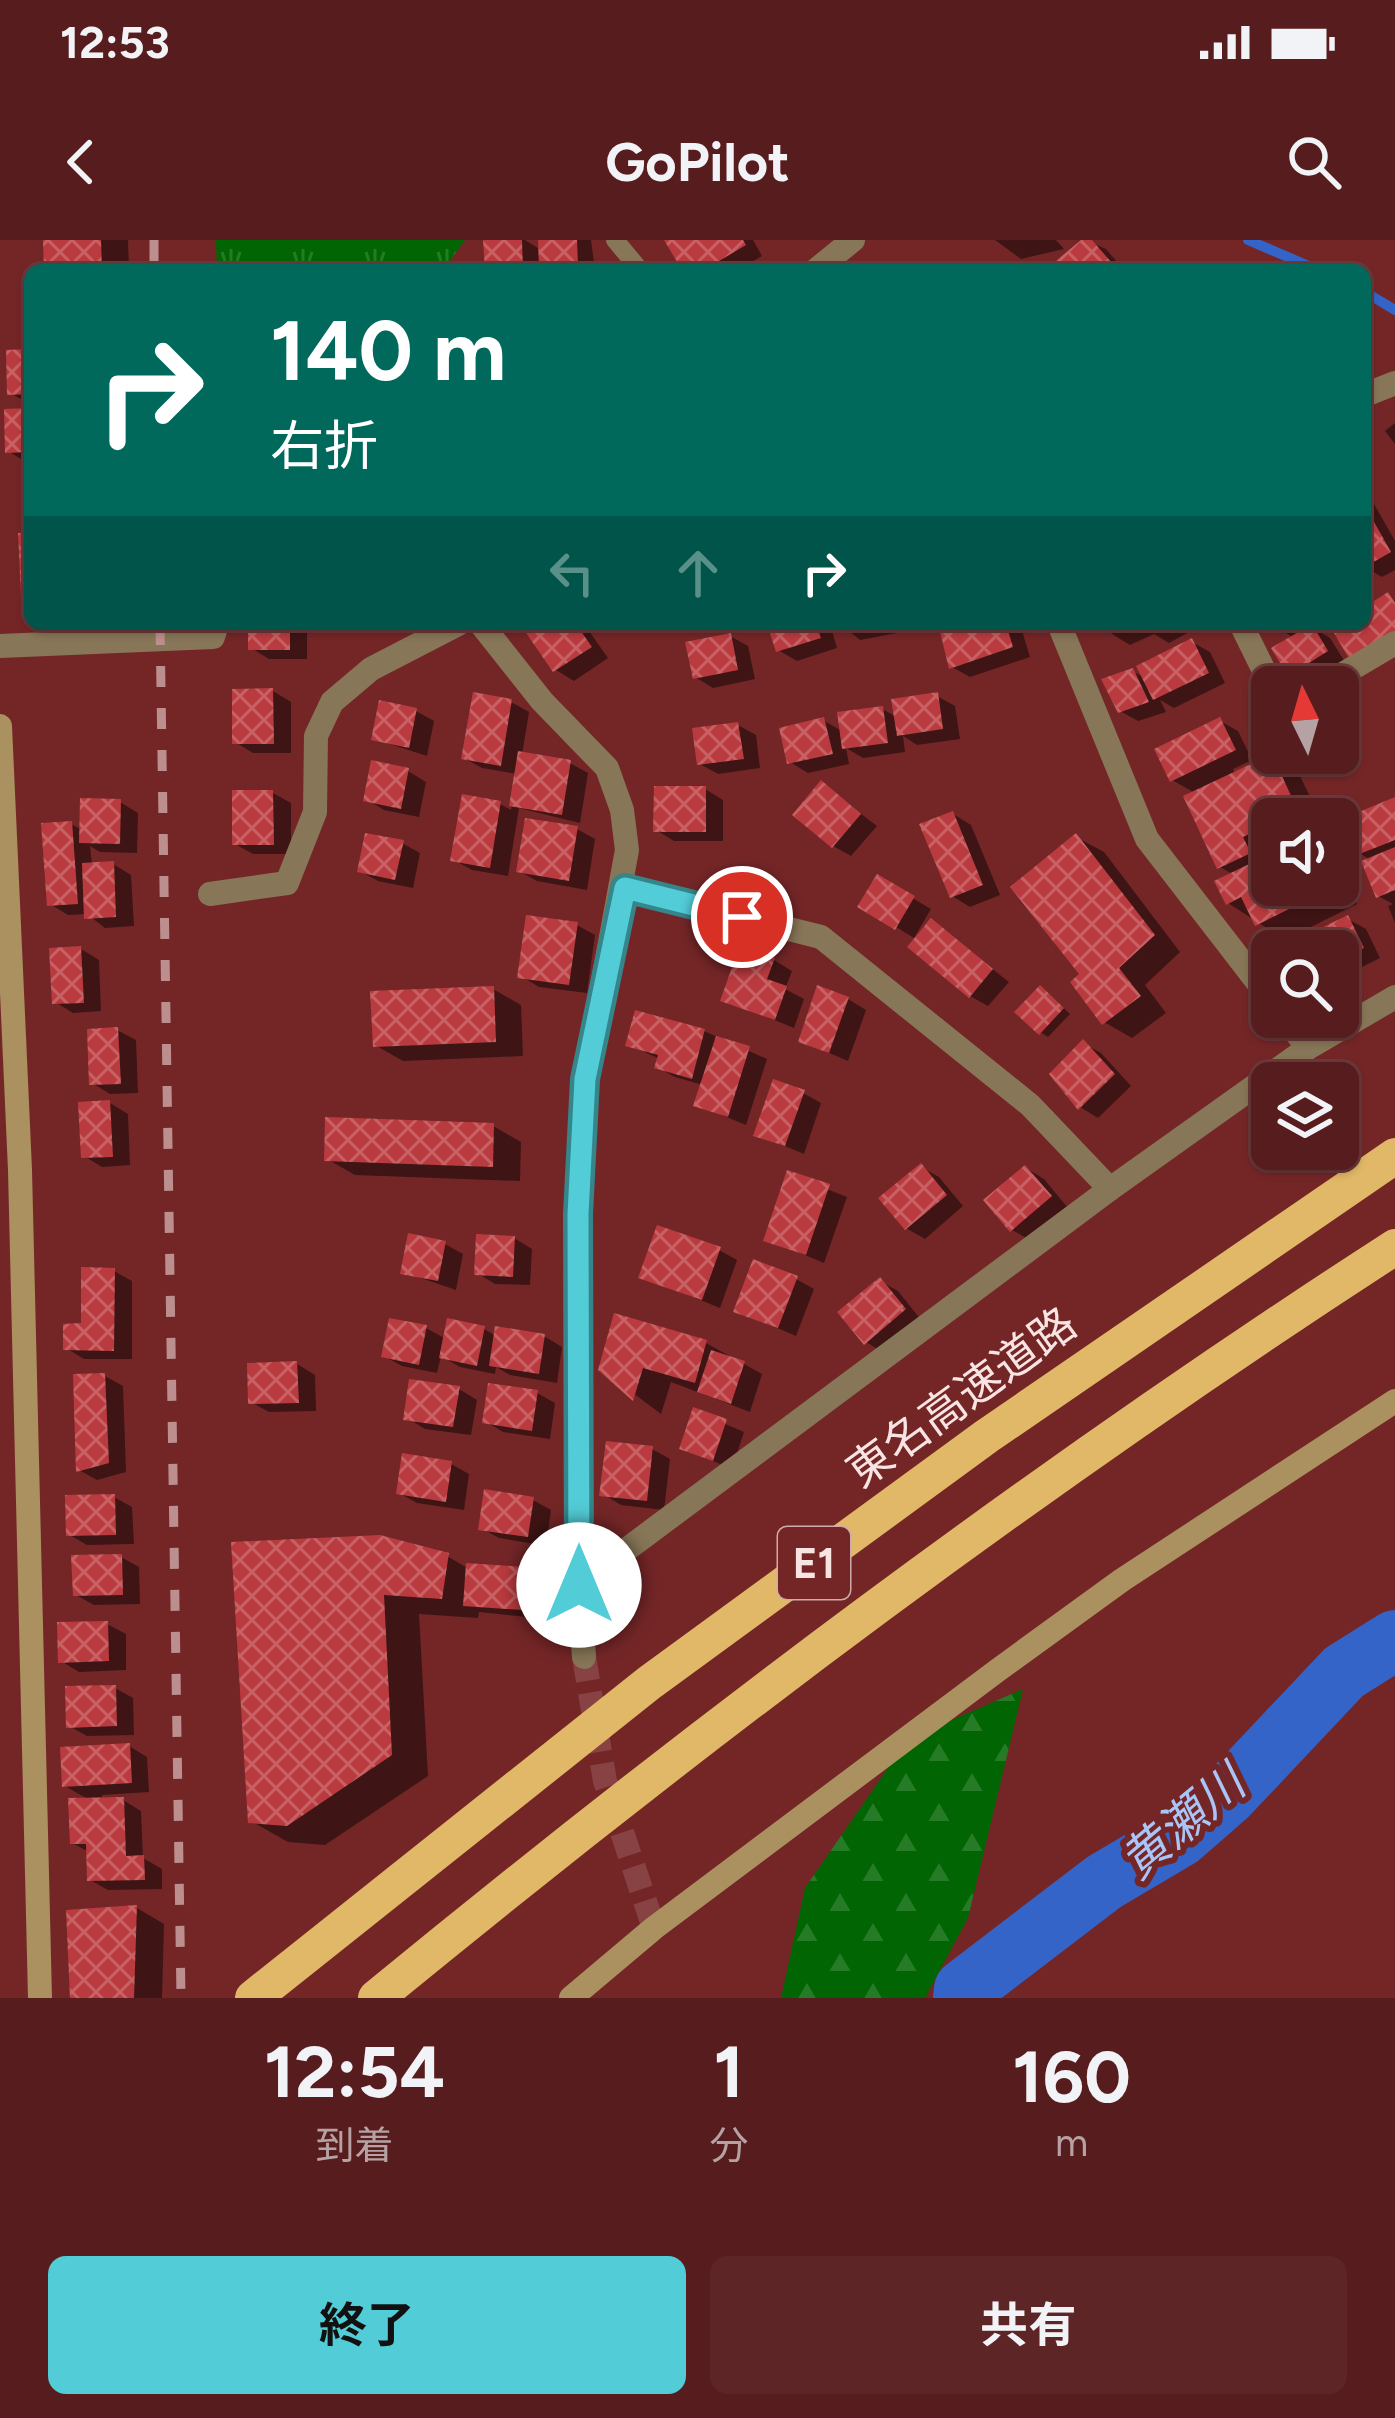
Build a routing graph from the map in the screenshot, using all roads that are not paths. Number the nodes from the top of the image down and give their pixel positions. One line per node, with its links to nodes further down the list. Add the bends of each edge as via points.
1 (615, 240): 3 (lane)
2 (853, 240): 4 (street)
3 (635, 264)
4 (823, 264)
5 (215, 630): 11 (street, via 213,637)
6 (446, 630): 17 (street, via 371,669 332,702 316,736 315,812 287,883)
7 (487, 630): 16 (street, via 607,768 622,810)
8 (1061, 630): 18 (street, via 1147,838)
9 (1244, 630): 12 (street)
10 (1395, 643): 13 (street)
11 (0, 646)
12 (1262, 666)
13 (1356, 666)
14 (0, 725): 15 (main road)
15 (3, 836): 28 (main road)
16 (625, 888): 23 (street, via 821,937 1030,1105); 26 (street, via 585,1079)
17 (210, 894)
18 (1251, 974)
19 (1395, 997): 21 (street)
20 (1300, 1038): 21 (street)
21 (1308, 1048): 23 (street)
22 (1395, 1156): 29 (highway, 東名高速道路 / E1, via 1005,1423 649,1683)
23 (1109, 1189): 26 (street)
24 (1395, 1247): 30 (highway, E1, via 1007,1514 690,1749)
25 (1395, 1401): 31 (main road, via 1052,1631)
26 (579, 1585): 27 (street)
27 (584, 1657)
28 (40, 1998)
29 (253, 1998)
30 (376, 1998)
31 (571, 1998)

